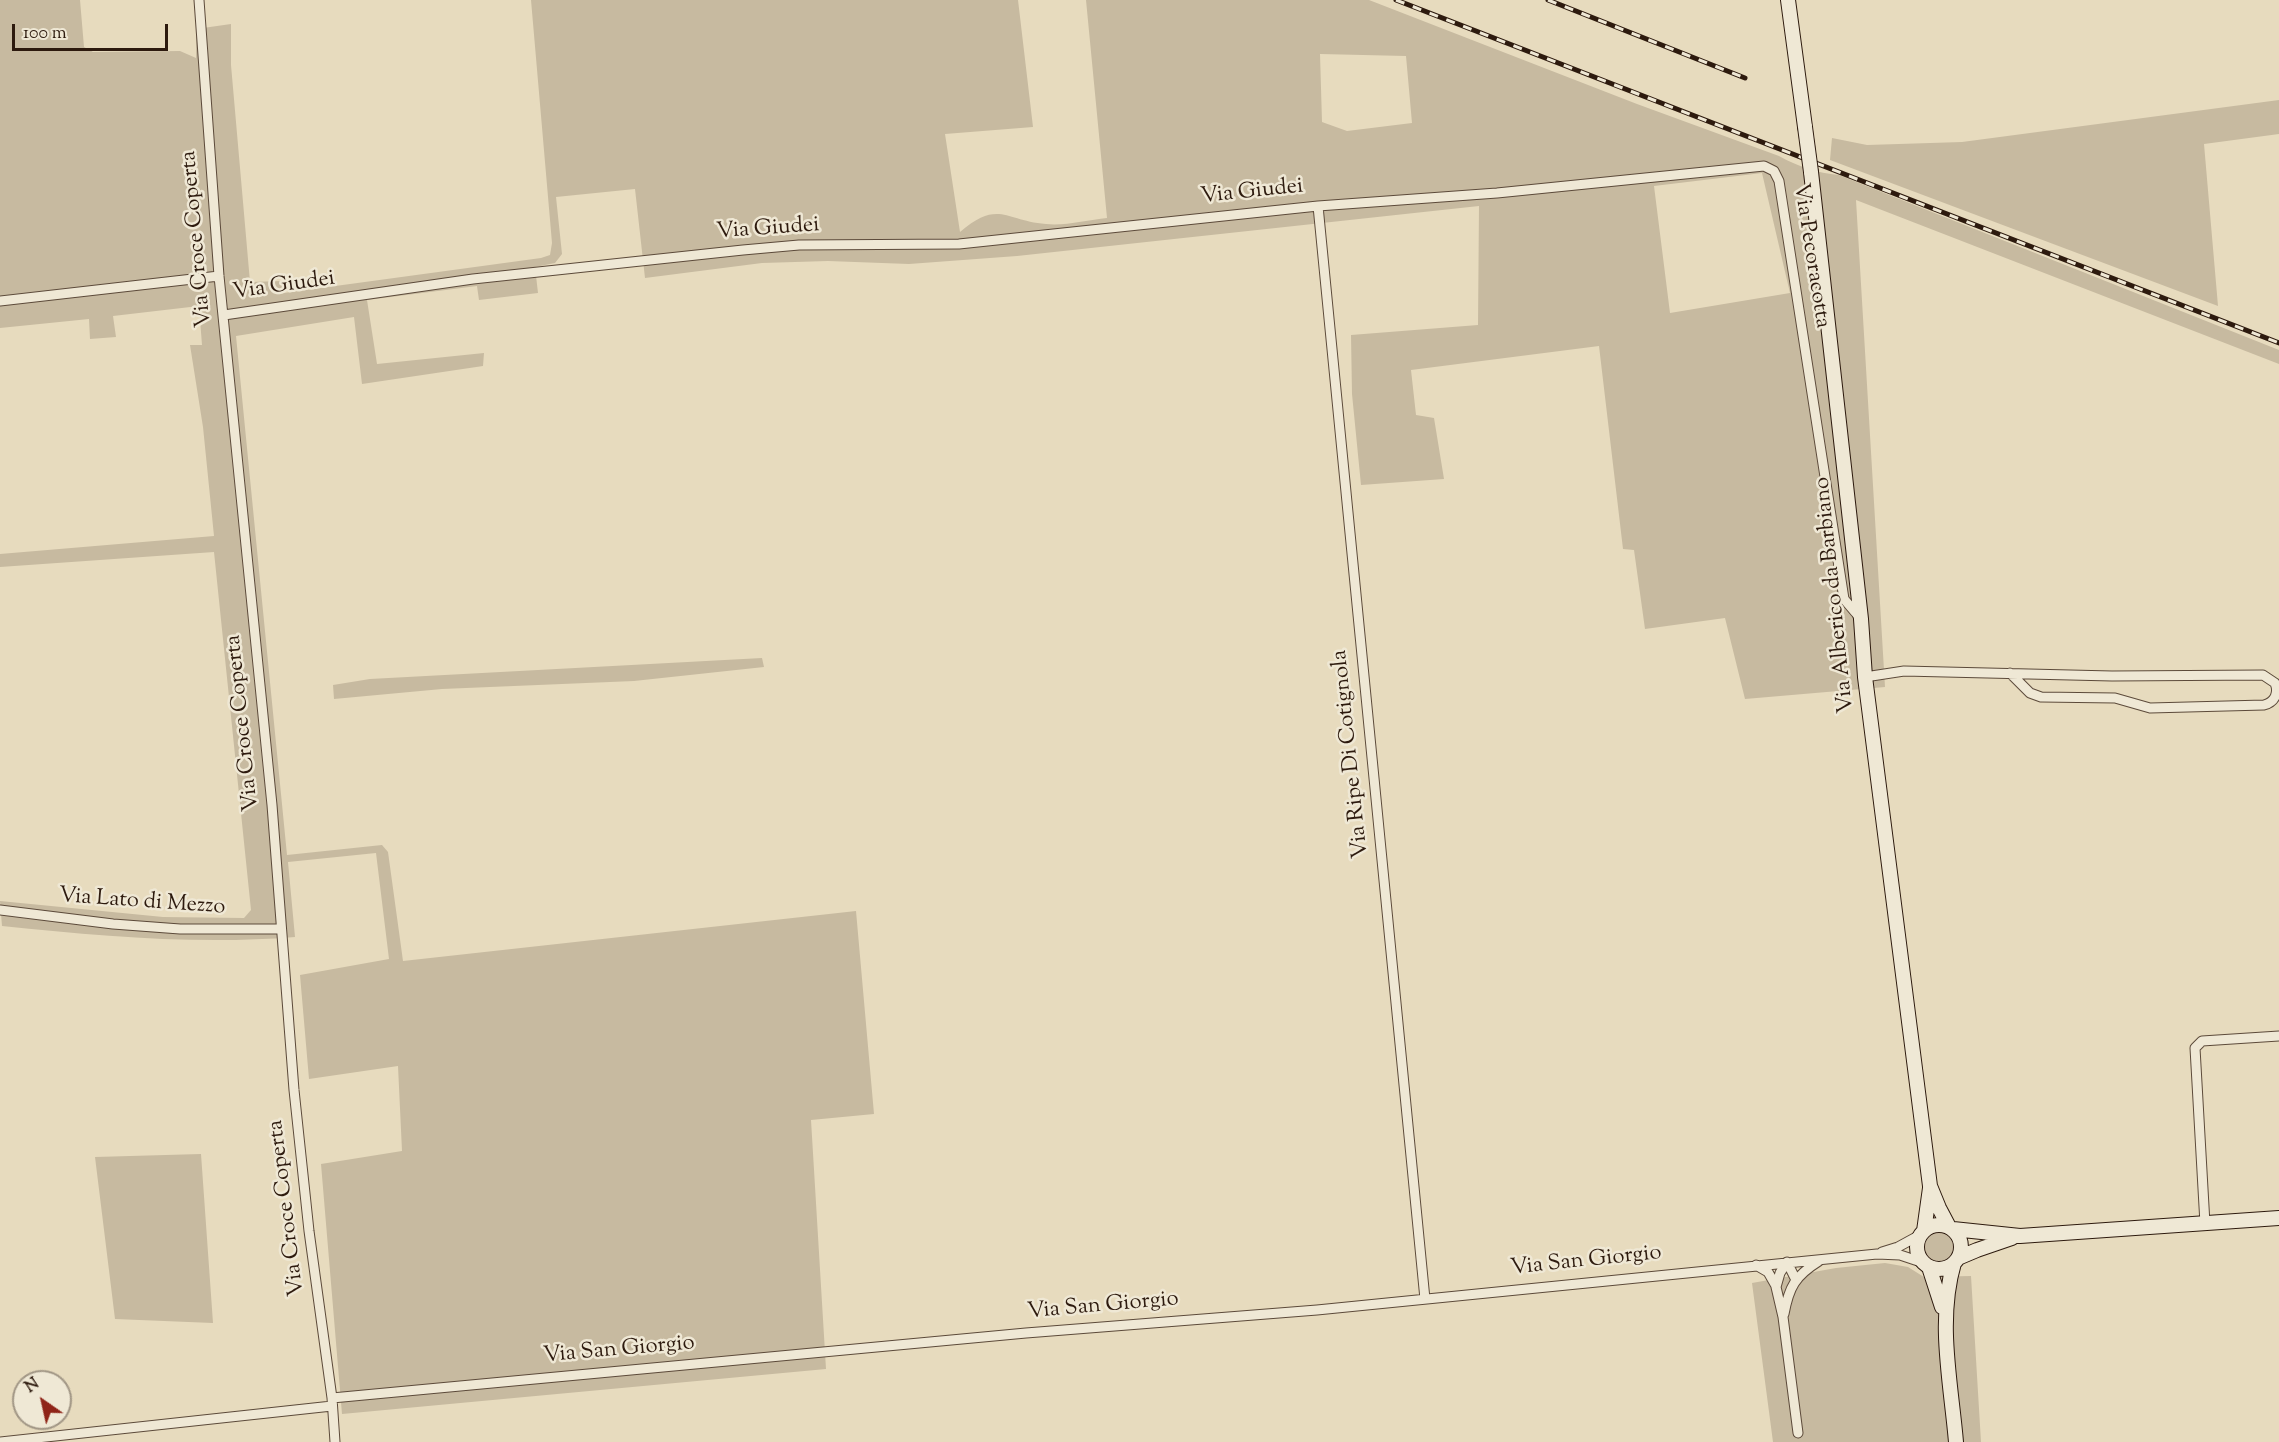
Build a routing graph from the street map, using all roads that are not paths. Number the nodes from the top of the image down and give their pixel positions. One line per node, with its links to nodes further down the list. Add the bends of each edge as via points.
1 (199, 0): 4 (street, Via Croce Coperta)
2 (1788, 0): 7 (main road, Via Alberico da Barbiano, bridge)
3 (1318, 206): 6 (street, Via Giudei, via 959,244 799,245 743,250 473,279); 7 (street, Via Pecoracotta, via 1497,193 1758,166 1774,171 1779,181 1844,599); 27 (street, Via Ripe Di Cotignola)
4 (219, 276): 5 (street); 6 (street, Via Croce Coperta)
5 (0, 301)
6 (224, 315): 11 (street, Via Croce Coperta)
7 (1861, 619): 9 (main road, Via Alberico da Barbiano)
8 (2010, 673): 8 (street, via 2030,693 2041,697 2115,698 2150,708 2264,705 2277,692 2272,679 2263,675); 9 (street, via 1904,671)
9 (1865, 678): 13 (main road, Via Alberico da Barbiano)
10 (0, 910): 11 (street, Via Lato di Mezzo, via 169,928)
11 (281, 929): 30 (street, Via Croce Coperta, via 309,1232)
12 (2279, 1036): 15 (street, via 2202,1041 2195,1048)
13 (1930, 1186): 16 (main road, Via Alberico da Barbiano); 17 (main road, Via Alberico da Barbiano)
14 (2279, 1218): 15 (main road)
15 (2205, 1224): 18 (main road)
16 (1951, 1228): 17 (main road, via 1936,1225); 18 (main road); 21 (main road, via 1960,1240 1961,1252)
17 (1922, 1233): 19 (street, Via San Giorgio); 24 (main road, via 1917,1250)
18 (2020, 1236): 21 (main road)
19 (1876, 1254): 20 (street, Via San Giorgio); 24 (street, Via San Giorgio, via 1900,1255)
20 (1822, 1259): 22 (street, Via San Giorgio); 25 (street)
21 (1956, 1261): 24 (main road, via 1942,1269); 28 (main road, via 1947,1287)
22 (1787, 1262): 23 (street, Via San Giorgio); 25 (street); 26 (street)
23 (1756, 1265): 26 (street, via 1768,1272); 27 (street, Via San Giorgio)
24 (1927, 1265): 28 (main road)
25 (1796, 1280): 29 (street, via 1788,1292)
26 (1776, 1287): 29 (street)
27 (1425, 1299): 30 (street, Via San Giorgio, via 1003,1335)
28 (1945, 1315): 34 (main road)
29 (1784, 1317): 31 (street)
30 (332, 1402): 32 (street, Via San Giorgio); 33 (street, Via Croce Coperta)
31 (1798, 1433)
32 (0, 1442)
33 (335, 1442)
34 (1956, 1442)

